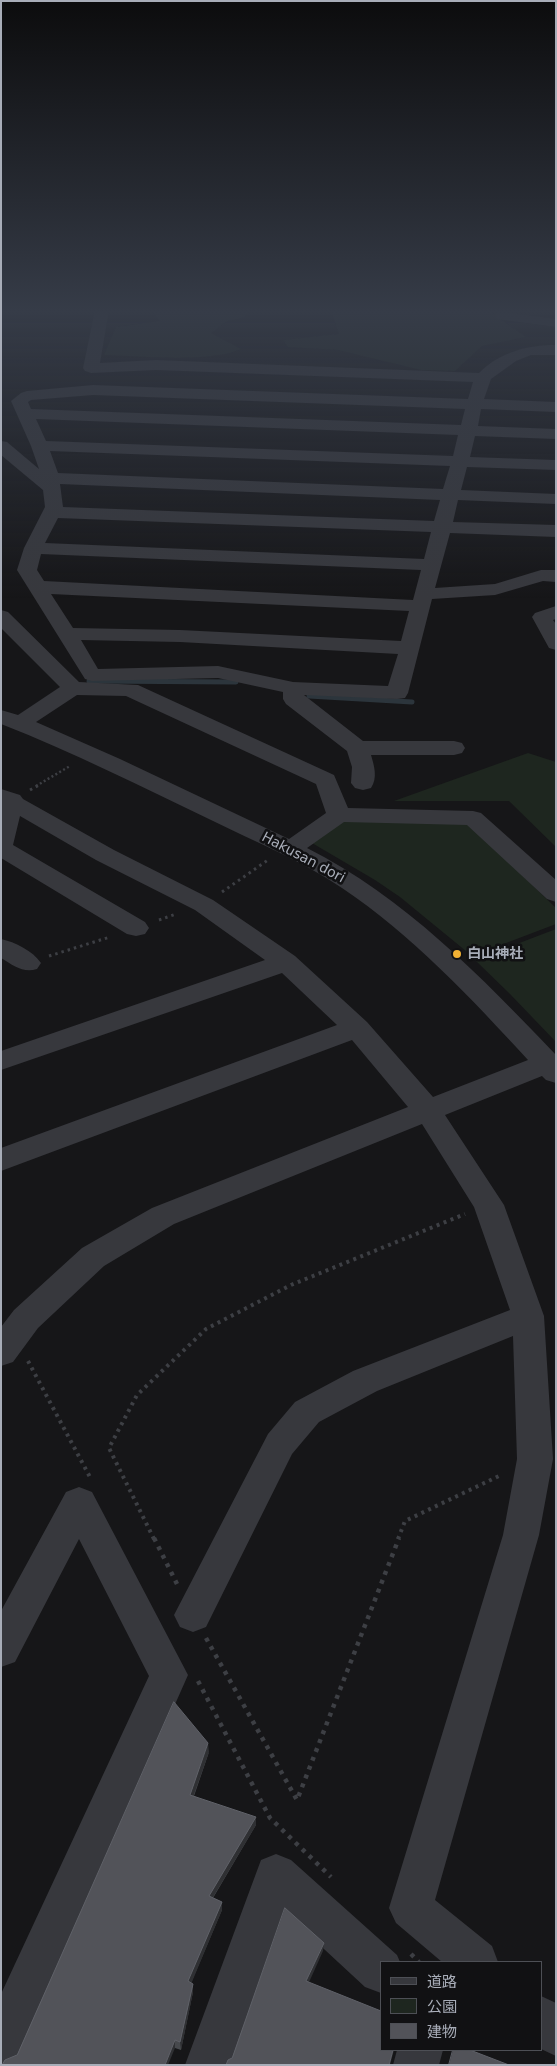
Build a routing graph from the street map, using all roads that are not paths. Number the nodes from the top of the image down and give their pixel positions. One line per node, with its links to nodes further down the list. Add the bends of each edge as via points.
1 (20, 406): 6 (street)
2 (245, 406): 7 (street)
3 (475, 406): 8 (street)
4 (532, 406): 5 (street)
5 (556, 407)
6 (24, 414): 7 (street); 11 (street)
7 (240, 422): 8 (street); 12 (street)
8 (468, 431): 9 (street); 13 (street)
9 (556, 434)
10 (1, 446): 15 (street)
11 (40, 446): 12 (street); 15 (street)
12 (231, 453): 13 (street); 16 (street)
13 (460, 462): 14 (street); 17 (street)
14 (556, 465)
15 (52, 483): 16 (street); 19 (street)
16 (223, 485): 17 (street); 20 (street)
17 (451, 495): 18 (street); 21 (street)
18 (556, 499)
19 (52, 512): 20 (street); 23 (street)
20 (213, 519): 21 (street); 27 (street)
21 (442, 528): 22 (street); 24 (street)
22 (556, 531)
23 (33, 548): 26 (street, via 27,570); 27 (street)
24 (432, 564): 27 (street); 28 (street)
25 (556, 576): 28 (street, via 527,578 520,583 491,590)
26 (37, 587): 27 (street); 31 (street)
27 (191, 595): 28 (street); 31 (street); 35 (street); 36 (street)
28 (423, 600): 35 (street)
29 (556, 612): 34 (street, via 542,617)
30 (1, 616): 33 (street)
31 (67, 634): 36 (street, via 92,675)
32 (1, 640): 33 (street)
33 (27, 641): 37 (street)
34 (555, 642)
35 (410, 648): 38 (street, via 397,693)
36 (170, 672): 38 (street, via 218,672)
37 (73, 688): 39 (street); 44 (street, via 130,690 326,780)
38 (293, 688): 40 (street, via 294,699)
39 (11, 719): 46 (street, Hakusan dori, via 92,753)
40 (358, 748): 41 (street); 42 (street)
41 (454, 748)
42 (363, 783)
43 (7, 798): 45 (street); 50 (street, via 105,855 204,905)
44 (339, 815): 46 (street); 47 (street, via 473,818)
45 (1, 846): 48 (street)
46 (290, 849): 54 (street, Hakusan dori, via 365,893 413,930)
47 (556, 894)
48 (136, 928)
49 (1, 947): 51 (street)
50 (286, 962): 52 (street); 53 (street)
51 (28, 963)
52 (357, 1028): 55 (street); 56 (street)
53 (1, 1061)
54 (551, 1068): 55 (street)
55 (428, 1111): 57 (street, via 489,1205); 58 (street, via 162,1216 92,1258 26,1319)
56 (1, 1160)
57 (528, 1316): 59 (street, via 366,1381 307,1412 280,1444); 62 (street, via 535,1459 521,1535 411,1908)
58 (8, 1343)
59 (194, 1615)
60 (1, 1649): 65 (street, via 79,1503 169,1675)
61 (393, 1960): 67 (street, via 276,1875)
62 (475, 1961)
63 (542, 2020): 64 (street)
64 (556, 2033)
65 (1, 2045)
66 (420, 2051): 68 (street)
67 (208, 2065)
68 (416, 2065)

